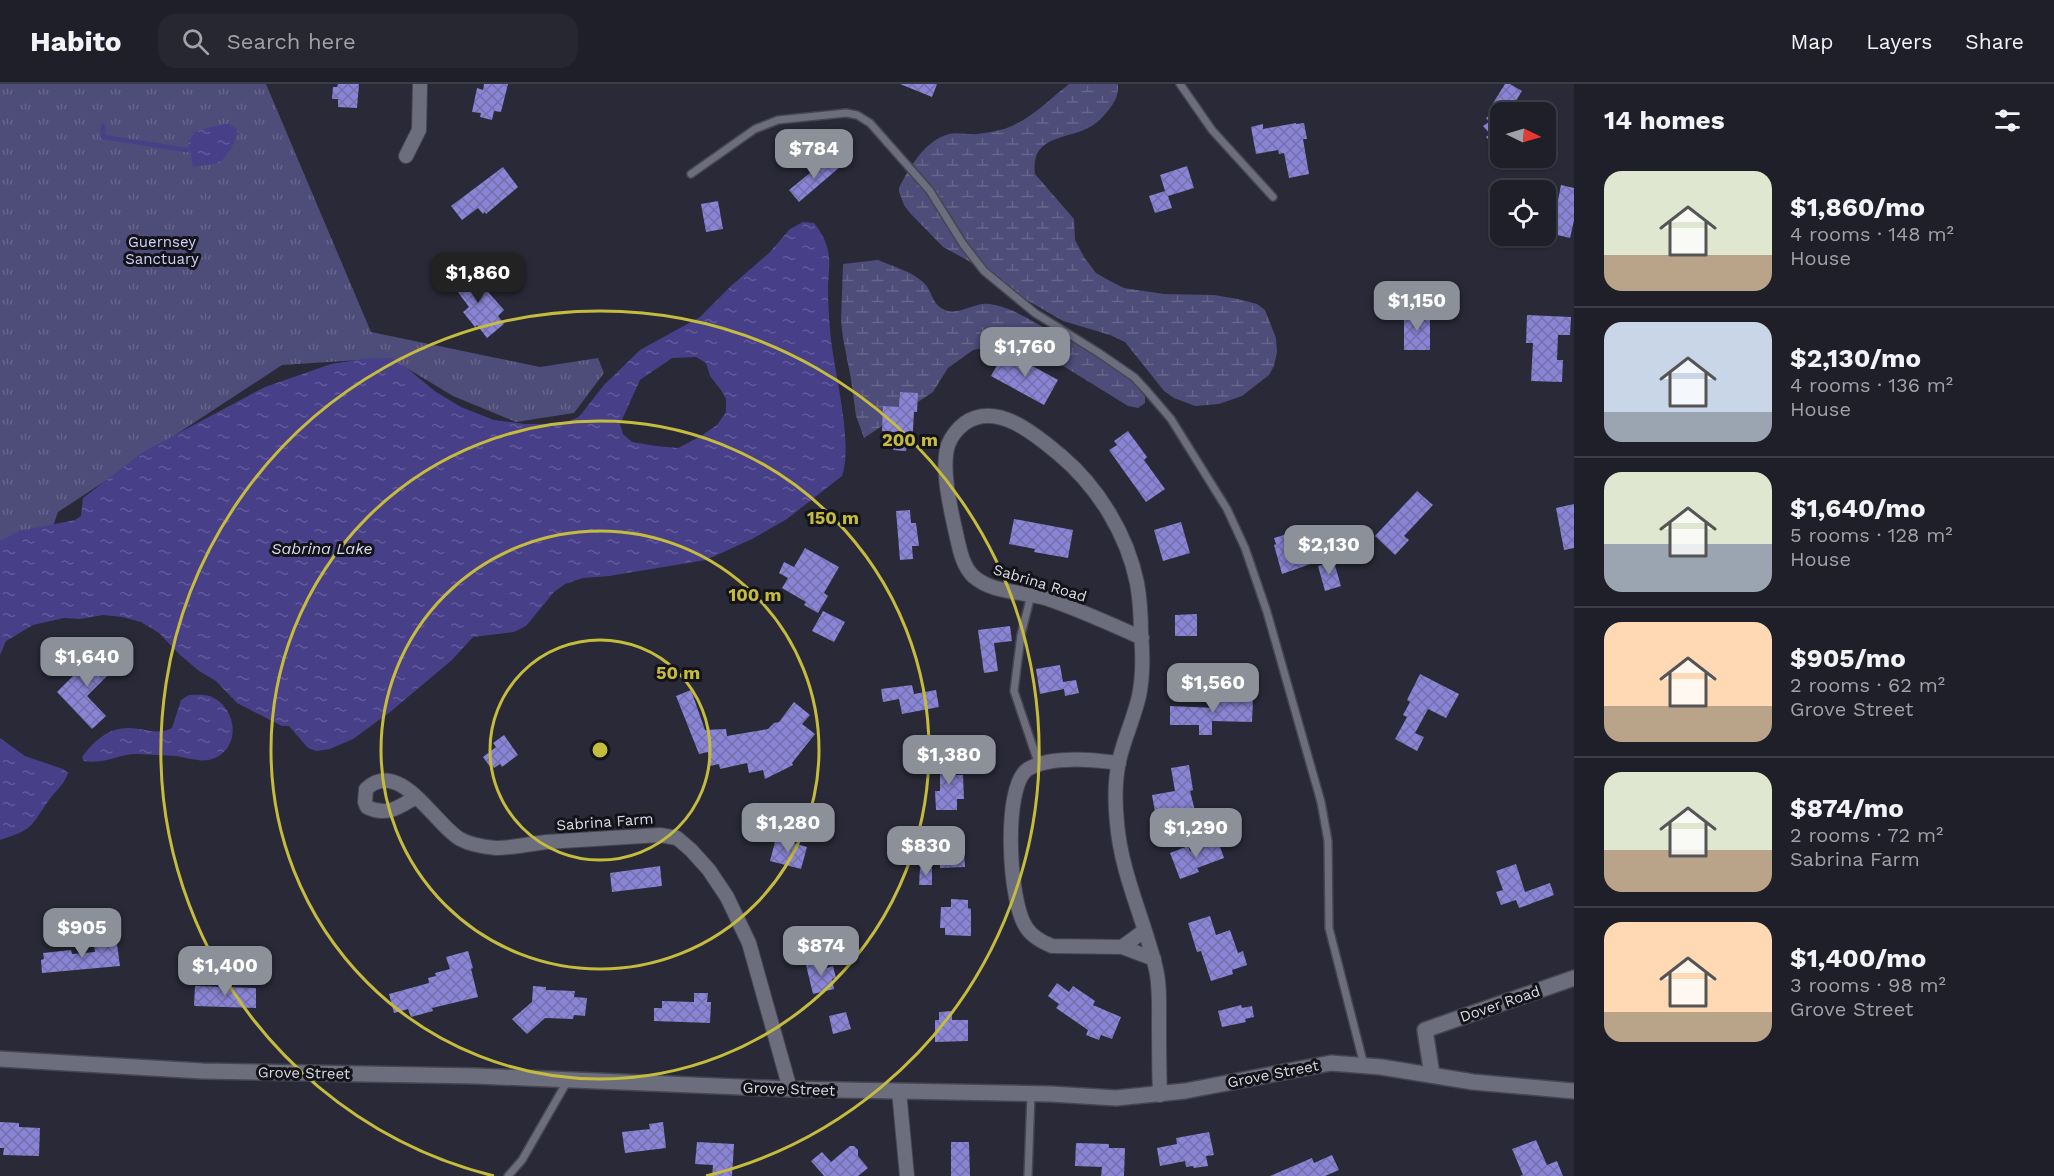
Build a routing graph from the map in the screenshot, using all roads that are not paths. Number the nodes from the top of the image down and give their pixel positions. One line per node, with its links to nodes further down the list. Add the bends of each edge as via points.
1 (420, 84): 3 (street, via 418,130)
2 (1180, 84): 5 (lane, via 1212,130)
3 (406, 156)
4 (690, 174): 16 (lane, via 755,129 778,120 857,115 870,123 930,191 984,271 1035,313 1134,377 1171,419 1227,509 1245,548 1270,623 1321,802 1328,842 1329,928)
5 (1273, 197)
6 (1031, 595): 7 (street, Sabrina Road); 7 (street, Sabrina Road, via 982,582 969,571 961,555 948,491 947,455 960,427 981,416 1022,426 1078,471 1093,489 1118,530 1131,563); 9 (lane, via 1014,691)
7 (1142, 638): 8 (street, Sabrina Road, via 1141,681)
8 (1119, 763): 9 (street, via 1084,759); 11 (street, Sabrina Road, via 1119,834)
9 (1039, 765): 12 (street, via 1019,778 1012,809 1013,881 1025,927 1052,946)
10 (416, 797): 19 (street, Sabrina Farm, via 459,839 478,846 498,848 660,835 677,838 709,870 749,943)
11 (1144, 931): 12 (street); 13 (street, Sabrina Road)
12 (1122, 947): 13 (street)
13 (1154, 959): 23 (street, Sabrina Road, via 1159,998)
14 (1574, 978): 17 (street, Dover Road, via 1425,1030)
15 (0, 1059): 18 (street, Grove Street, via 202,1071)
16 (1364, 1065): 17 (street, Grove Street); 23 (street, Grove Street, via 1331,1063)
17 (1432, 1075): 21 (street, Grove Street)
18 (568, 1080): 19 (street, Grove Street); 24 (lane)
19 (790, 1089): 20 (street, Grove Street)
20 (899, 1091): 22 (street, Grove Street); 25 (street)
21 (1574, 1091)
22 (1031, 1094): 23 (street, Grove Street, via 1116,1098); 26 (lane)
23 (1160, 1095)
24 (510, 1175)
25 (907, 1176)
26 (1028, 1176)

